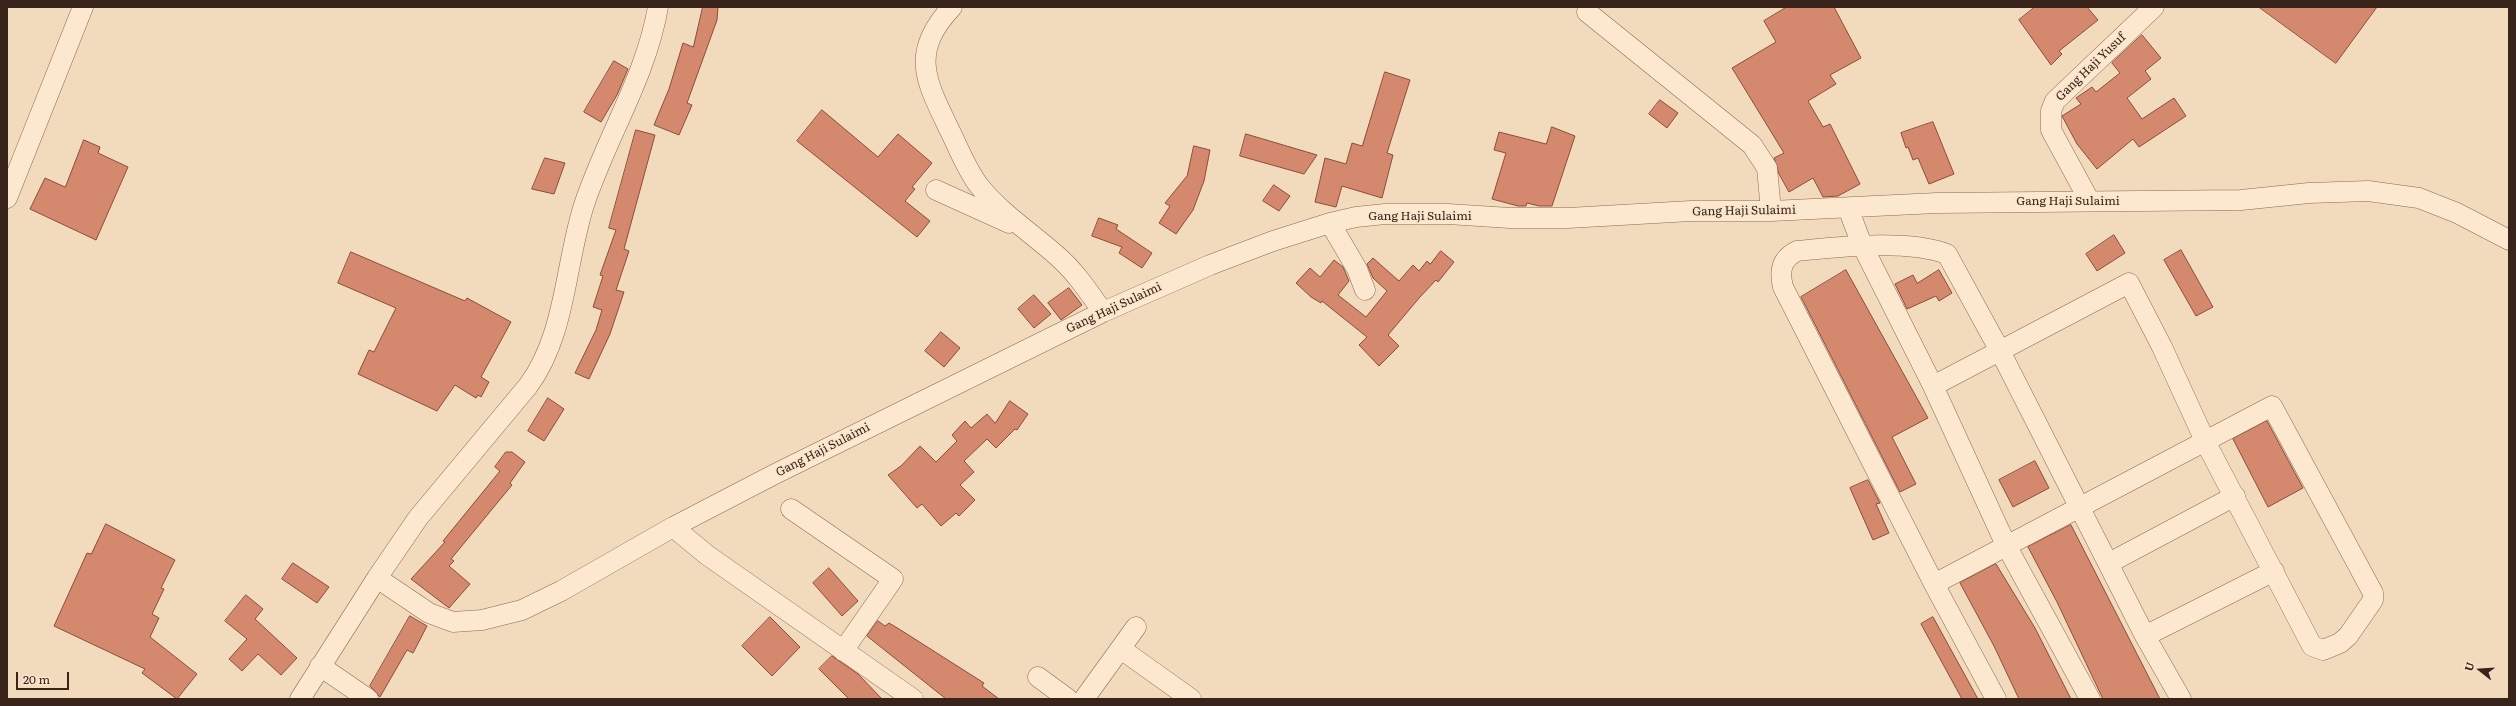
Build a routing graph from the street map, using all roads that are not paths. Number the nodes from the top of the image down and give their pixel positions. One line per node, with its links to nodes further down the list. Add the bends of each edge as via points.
1 (83, 7): 7 (street)
2 (658, 7): 27 (street, via 640,72 604,153 584,207 555,327 543,364 528,386 426,507)
3 (952, 7): 12 (street, via 938,22 928,42 925,64 929,86 979,186)
4 (2154, 7): 8 (street, Gang Haji Yusuf, via 2055,101 2051,111 2052,130)
5 (1587, 12): 10 (street, via 1752,145 1767,168)
6 (936, 190): 12 (street)
7 (7, 198)
8 (2089, 200): 9 (street, Gang Haji Sulaimi, via 1937,203); 13 (street, Gang Haji Sulaimi, via 2241,200 2309,193 2368,191 2420,198 2457,213)
9 (1848, 208): 10 (street, Gang Haji Sulaimi); 14 (street)
10 (1771, 211): 11 (street, Gang Haji Sulaimi, via 1691,211 1537,219 1448,214 1385,214)
11 (1330, 223): 15 (street, via 1357,269); 16 (street, Gang Haji Sulaimi, via 1210,265)
12 (1026, 230): 16 (street, via 1068,266)
13 (2509, 240)
14 (1862, 245): 17 (street, via 1926,249 1947,254); 18 (street); 28 (street, via 1797,251 1788,256 1782,264 1780,276 1783,287)
15 (1365, 290)
16 (1103, 312): 23 (street, Gang Haji Sulaimi, via 882,420)
17 (2000, 351): 18 (street); 19 (street, via 2129,283); 21 (street)
18 (1933, 386): 24 (street)
19 (2206, 443): 20 (street); 21 (street); 26 (street, via 2269,407 2274,407 2373,593 2373,600 2348,636 2340,643 2320,650 2312,646)
20 (2235, 496): 25 (street); 26 (street)
21 (2080, 507): 24 (street); 25 (street)
22 (791, 509): 32 (street, via 893,579)
23 (673, 527): 27 (street, Gang Haji Sulaimi, via 522,610 482,620 459,622 440,618); 32 (street, via 707,555)
24 (2006, 545): 28 (street); 42 (street)
25 (2109, 564): 30 (street)
26 (2274, 571): 30 (street)
27 (377, 578): 33 (street)
28 (1934, 584): 41 (street)
29 (1136, 627): 31 (street)
30 (2145, 636): 43 (street)
31 (1121, 649): 39 (street); 40 (street)
32 (843, 651): 37 (street)
33 (320, 666): 35 (street); 36 (street)
34 (1038, 677): 38 (street)
35 (300, 699)
36 (368, 699)
37 (914, 699)
38 (1068, 699)
39 (1084, 699)
40 (1191, 699)
41 (1996, 699)
42 (2090, 699)
43 (2181, 699)

